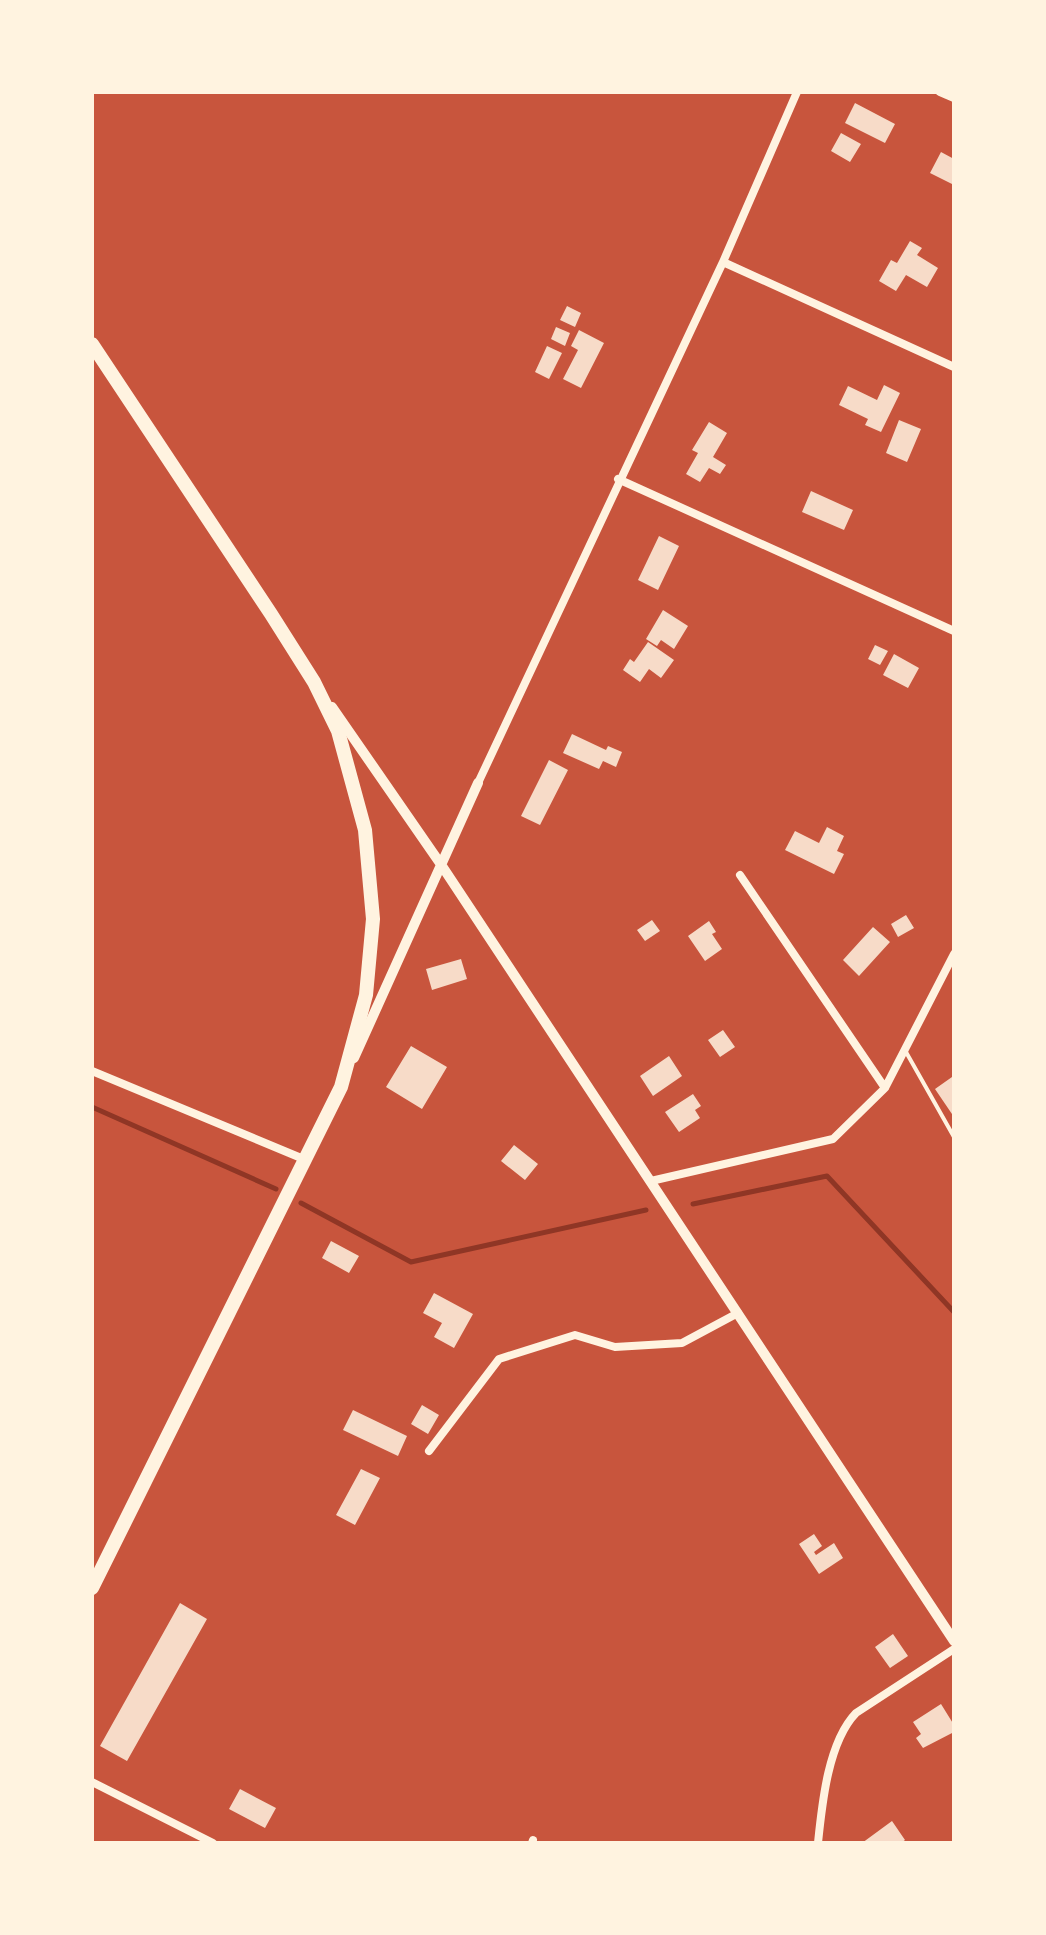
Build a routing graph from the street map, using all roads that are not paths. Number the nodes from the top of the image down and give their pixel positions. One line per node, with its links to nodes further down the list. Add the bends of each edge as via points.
1 (797, 92): 4 (street)
2 (940, 92): 3 (street)
3 (954, 98)
4 (723, 262): 6 (street); 7 (street)
5 (92, 344): 9 (main road)
6 (954, 367)
7 (618, 479): 8 (street); 10 (street)
8 (954, 631)
9 (314, 682): 11 (street); 16 (main road, via 349,761 371,868 369,981)
10 (478, 783): 11 (street)
11 (442, 866): 16 (street); 20 (street)
12 (740, 875): 17 (street)
13 (954, 954): 14 (street)
14 (904, 1050): 17 (street); 18 (lane)
15 (92, 1071): 19 (street)
16 (341, 1087): 19 (main road)
17 (885, 1088): 20 (street, via 833,1139)
18 (954, 1137)
19 (306, 1160): 23 (main road)
20 (651, 1181): 21 (street)
21 (738, 1313): 22 (street, via 682,1343 615,1347 575,1335 499,1359); 24 (street)
22 (429, 1451)
23 (92, 1588)
24 (954, 1641)
25 (954, 1649): 28 (street, via 843,1726)
26 (92, 1782): 27 (street)
27 (213, 1843)
28 (818, 1843)

